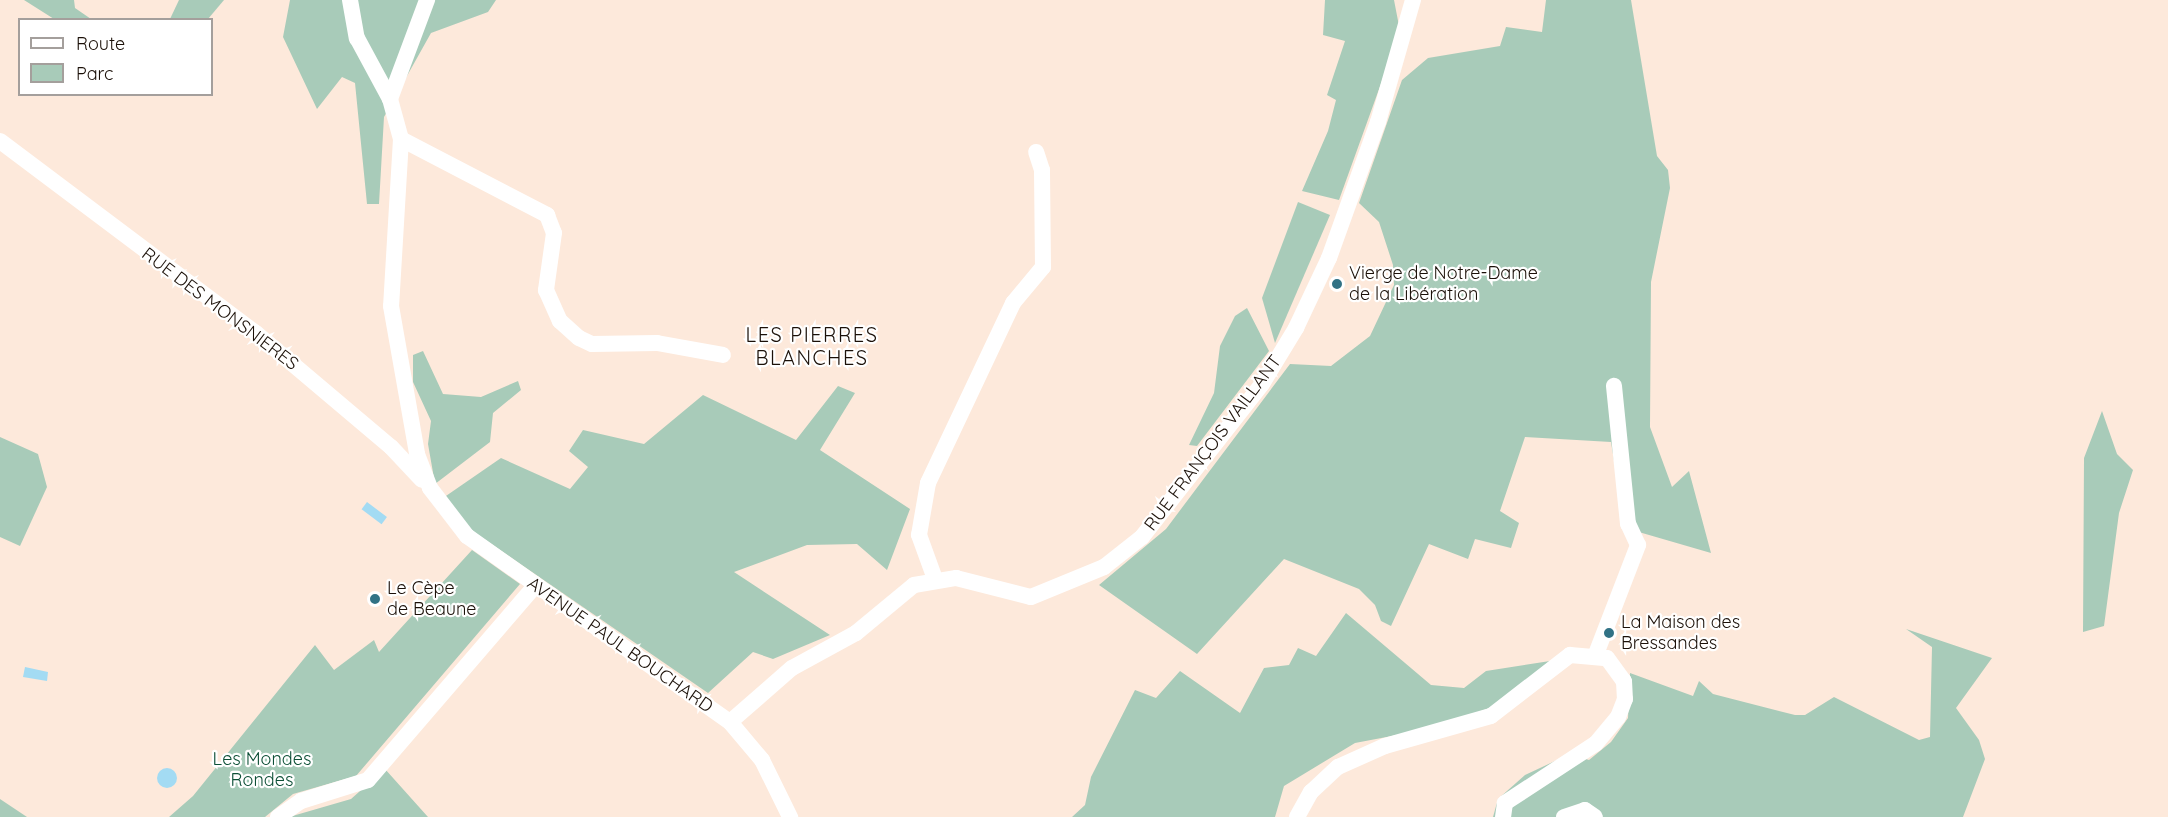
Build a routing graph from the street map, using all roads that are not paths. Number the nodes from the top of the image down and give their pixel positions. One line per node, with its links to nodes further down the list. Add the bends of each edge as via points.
1 (350, 0): 4 (street, via 357,38)
2 (428, 0): 4 (street)
3 (1413, 0): 11 (street, RUE FRANÇOIS VAILLANT, via 1396,72 1311,298 1262,384 1174,500 1116,560 1042,594 1012,596 966,580)
4 (390, 99): 5 (street)
5 (401, 140): 8 (street, via 547,215 554,233 545,267 549,300 560,321 579,338 592,344 657,343); 10 (street, via 391,306 417,454)
6 (0, 141): 10 (street, RUE DES MONSNIERES, via 256,333 392,447)
7 (1036, 152): 11 (street, via 1042,170 1043,267 1013,303 931,474 919,535)
8 (723, 355)
9 (1614, 386): 13 (street, via 1628,524 1638,545)
10 (430, 488): 12 (street, AVENUE PAUL BOUCHARD, via 467,536)
11 (935, 579): 14 (street, RUE FRANÇOIS VAILLANT, via 904,591 856,633 792,668)
12 (535, 586): 14 (street, AVENUE PAUL BOUCHARD); 15 (street, via 368,780 301,801)
13 (1596, 654): 17 (street, via 1562,660 1520,698 1475,723 1385,746 1338,767 1311,792); 18 (street, via 1620,672 1626,690 1623,709 1595,744 1505,803)
14 (729, 722): 16 (street, AVENUE PAUL BOUCHARD, via 762,760)
15 (278, 817)
16 (790, 817)
17 (1298, 817)
18 (1503, 817)
19 (1564, 817): 20 (street, via 1584,810)
20 (1595, 817)

